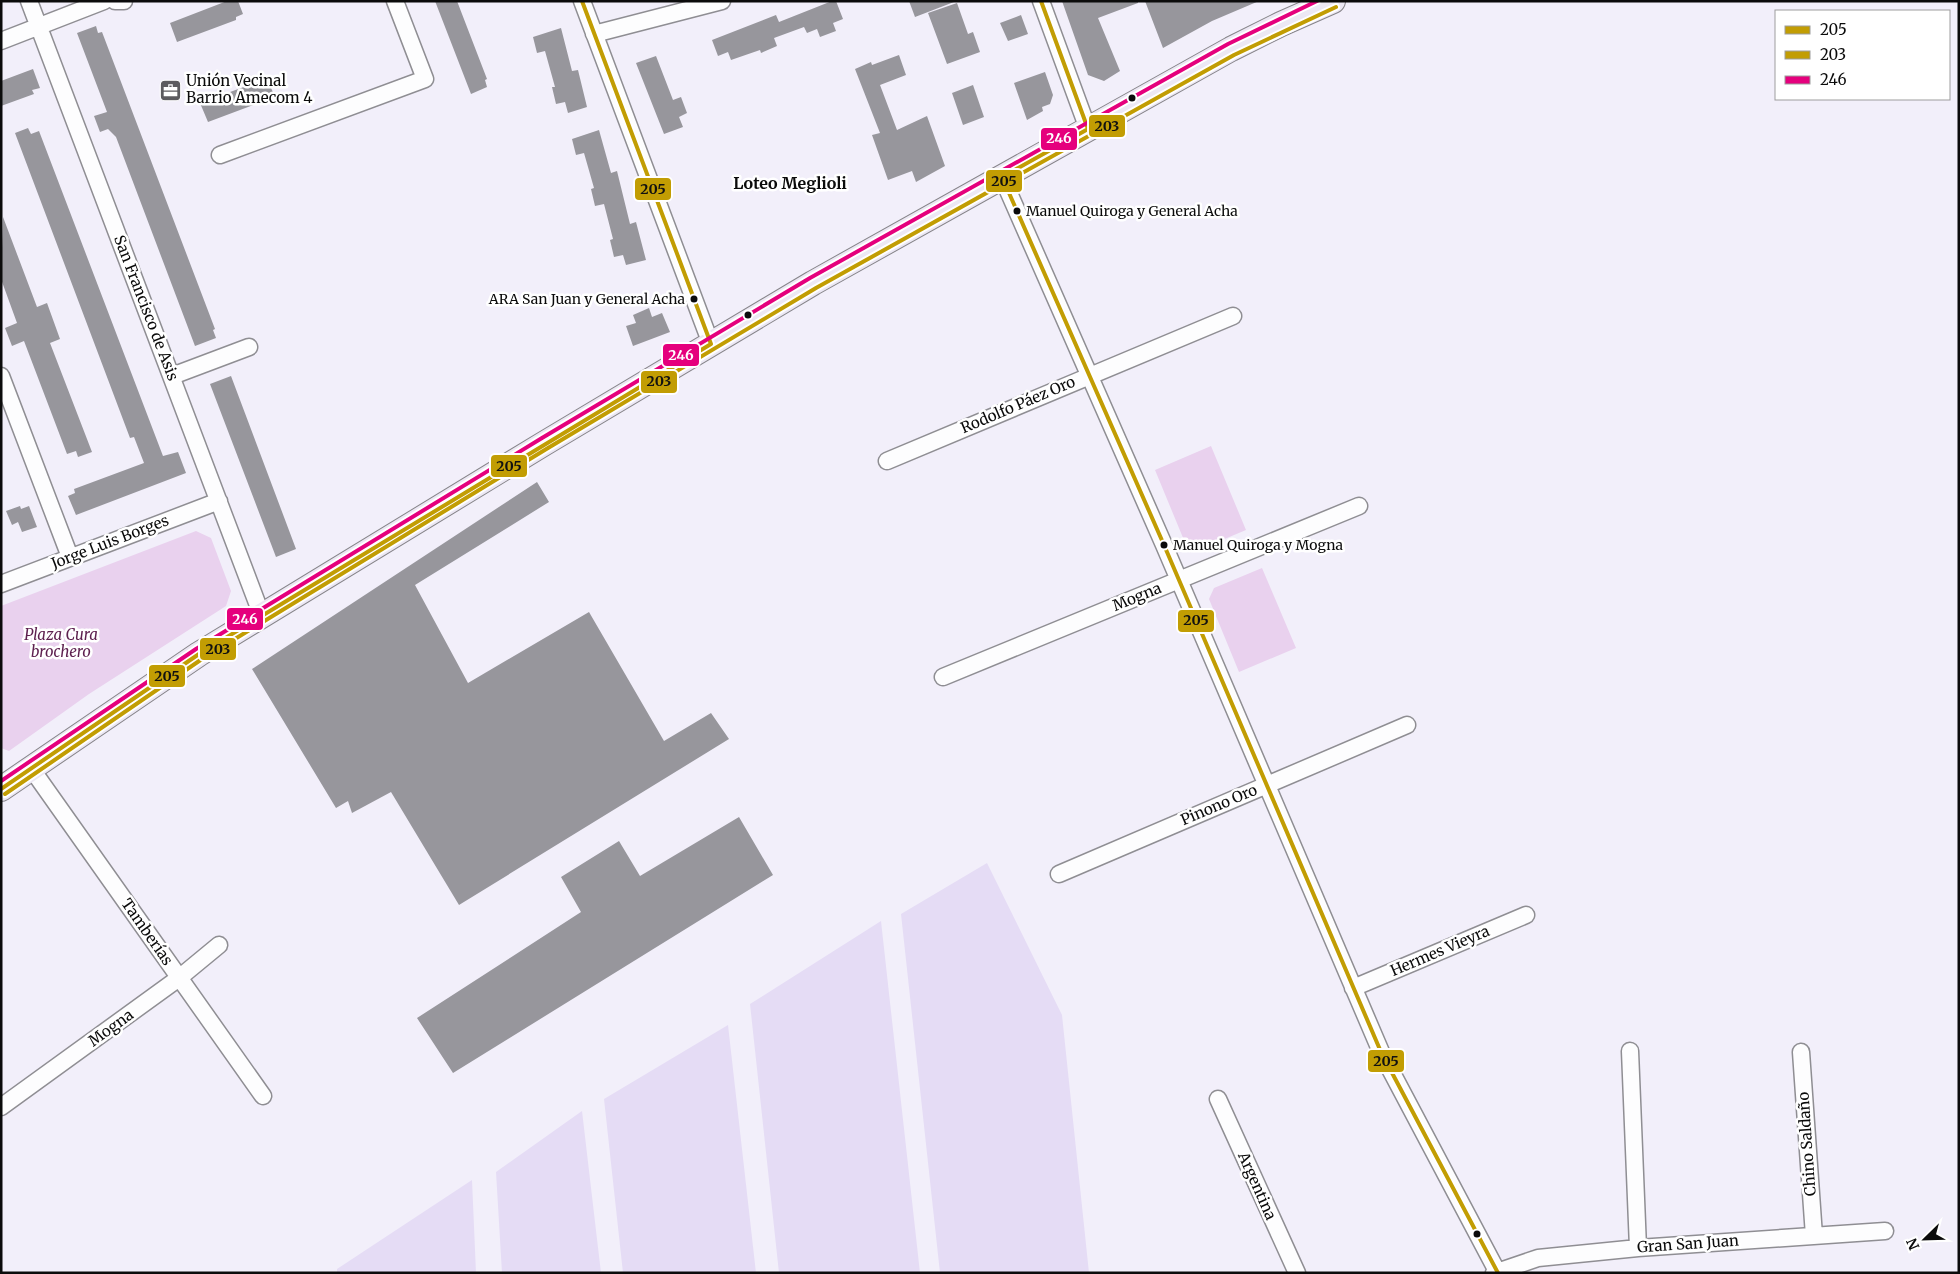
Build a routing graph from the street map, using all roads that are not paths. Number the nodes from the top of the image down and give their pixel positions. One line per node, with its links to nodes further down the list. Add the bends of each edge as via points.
1 (29, 1): 10 (street, San Francisco de Asis)
2 (104, 1): 10 (street)
3 (115, 1): 4 (street)
4 (124, 1)
5 (395, 1): 14 (street, via 425,79)
6 (582, 1): 11 (street)
7 (722, 1): 11 (street)
8 (1042, 1): 13 (street)
9 (1333, 1): 13 (main road, via 1231,50)
10 (38, 26): 12 (street); 21 (street, San Francisco de Asis)
11 (594, 34): 17 (street)
12 (1, 40)
13 (1088, 129): 15 (main road)
14 (220, 156)
15 (1002, 177): 17 (main road); 19 (street)
16 (1233, 316): 19 (street, Rodolfo Páez Oro)
17 (711, 344): 28 (main road)
18 (249, 348): 21 (street)
19 (1089, 375): 22 (street, Rodolfo Páez Oro); 26 (street)
20 (1, 376): 25 (street)
21 (172, 376): 23 (street, San Francisco de Asis)
22 (887, 461)
23 (219, 501): 25 (street, Jorge Luis Borges); 28 (street, San Francisco de Asis)
24 (1359, 506): 26 (street, Mogna)
25 (70, 558): 27 (street, Jorge Luis Borges)
26 (1179, 580): 29 (street, Mogna); 32 (street)
27 (1, 584)
28 (262, 616): 31 (main road, via 199,654)
29 (943, 677)
30 (1407, 725): 32 (street, Pinono Oro)
31 (31, 768): 33 (main road); 37 (street, Tamberías)
32 (1266, 785): 34 (street, Pinono Oro); 38 (street)
33 (1, 789)
34 (1059, 874)
35 (1526, 914): 38 (street, Hermes Vieyra)
36 (219, 945): 37 (street, Mogna)
37 (179, 978): 41 (street, Tamberías); 43 (street, Mogna)
38 (1353, 988): 47 (street, via 1381,1052)
39 (1630, 1051): 46 (street)
40 (1801, 1052): 45 (street, Chino Saldaño)
41 (263, 1096)
42 (1218, 1099): 48 (street, Argentina)
43 (1, 1107)
44 (1885, 1231): 45 (street, Gran San Juan)
45 (1814, 1236): 46 (street, Gran San Juan)
46 (1638, 1248): 47 (street, Gran San Juan, via 1538,1258)
47 (1496, 1272)
48 (1297, 1273)

